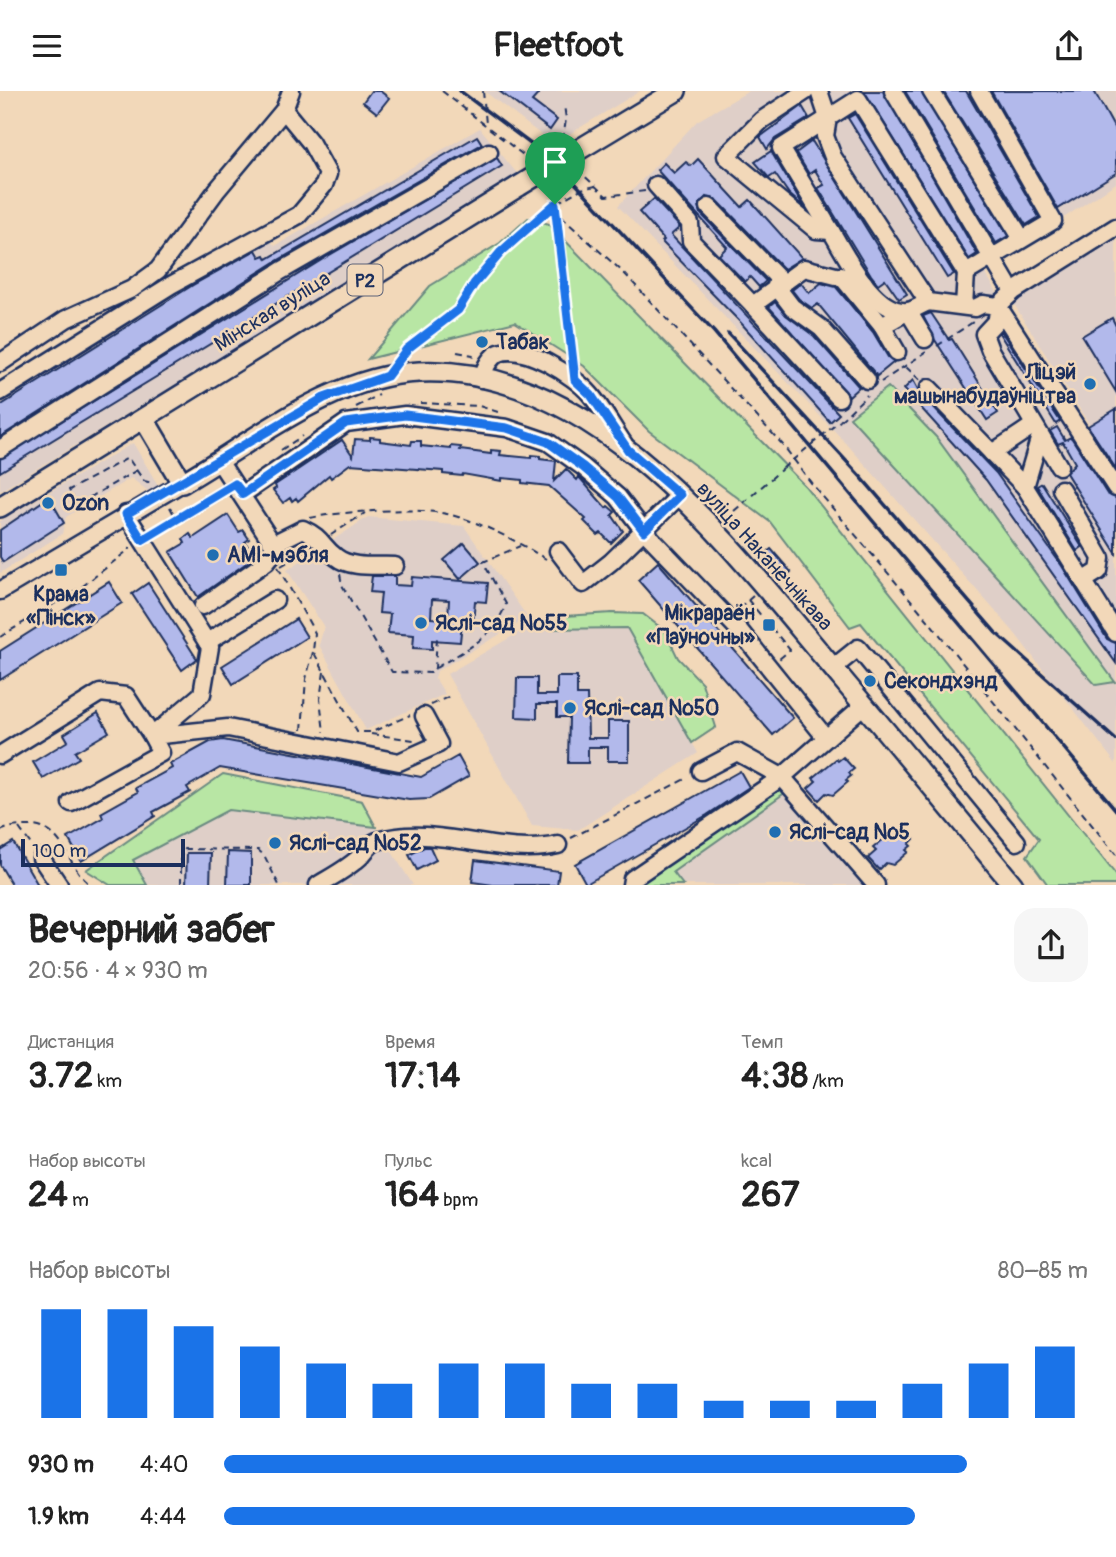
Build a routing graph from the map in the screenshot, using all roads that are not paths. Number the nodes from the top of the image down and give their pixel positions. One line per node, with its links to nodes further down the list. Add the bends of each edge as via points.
1 (291, 91): 8 (street)
2 (676, 91): 38 (main road, Мінская вуліца / Р2, bridge)
3 (806, 91): 14 (street, via 762,120 726,156 816,230)
4 (819, 91): 9 (street)
5 (893, 91): 16 (street)
6 (931, 91): 15 (street)
7 (979, 91): 15 (street, via 1053,221)
8 (284, 110): 30 (street, via 158,270 132,289 66,319); 34 (street, via 311,143 328,174 299,215 171,285)
9 (828, 118): 14 (street, via 782,148); 17 (street, via 858,99); 22 (street, via 825,136 833,157)
10 (489, 152): 40 (street, via 281,271)
11 (656, 185): 23 (street, via 690,223 691,241)
12 (709, 207): 20 (street, via 778,278)
13 (1116, 227): 21 (street)
14 (831, 231): 19 (street)
15 (1022, 239): 16 (street)
16 (990, 257): 17 (street); 21 (street)
17 (966, 273): 24 (street)
18 (841, 276): 19 (street); 20 (street, via 804,268); 27 (street)
19 (864, 283): 26 (street, via 871,294)
20 (776, 286): 23 (street); 32 (street)
21 (1010, 287): 25 (street)
22 (929, 302): 24 (street); 26 (street)
23 (753, 305): 36 (street)
24 (964, 306): 25 (street)
25 (998, 306): 39 (street, via 997,320 984,334); 47 (street)
26 (908, 311): 27 (street); 28 (street)
27 (882, 326): 29 (street)
28 (925, 339)
29 (901, 359)
30 (0, 363)
31 (481, 379): 35 (street, via 489,361 510,350 561,370); 37 (main road, вуліца Наканечнікава, via 521,389); 43 (main road, вуліца Наканечнікава, via 419,372 387,376 324,398)
32 (867, 380)
33 (929, 388): 42 (street)
34 (0, 392)
35 (591, 395): 37 (street); 41 (street)
36 (839, 398)
37 (575, 414): 41 (main road, вуліца Наканечнікава)
38 (145, 419): 45 (main road); 51 (main road, Мінская вуліца / Р2)
39 (1037, 430): 42 (street); 44 (street); 46 (street)
40 (0, 449)
41 (628, 450): 50 (main road, вуліца Наканечнікава)
42 (992, 453): 46 (street)
43 (219, 461): 45 (main road, вуліца Наканечнікава); 48 (street)
44 (1059, 466)
45 (182, 483): 52 (street, вуліца Наканечнікава)
46 (1025, 487): 57 (street)
47 (1116, 488)
48 (239, 489): 53 (street, via 346,423 405,415 507,428 548,442 618,497); 54 (street)
49 (1061, 489): 57 (street, via 1101,558 1099,571)
50 (680, 495): 53 (street); 63 (main road, вуліца Наканечнікава, via 719,533)
51 (0, 506)
52 (126, 514): 58 (street, вуліца Наканечнікава); 62 (street)
53 (644, 531): 55 (street, via 583,584); 67 (street, via 740,631)
54 (272, 551): 56 (street, via 303,529 317,535 335,557 348,564); 60 (street)
55 (554, 556)
56 (396, 566)
57 (1083, 581): 61 (street)
58 (0, 591)
59 (275, 600): 62 (street)
60 (203, 606)
61 (1116, 633)
62 (207, 642): 66 (street, via 202,694)
63 (833, 668): 64 (main road, вуліца Наканечнікава); 72 (street, via 858,648)
64 (864, 705): 67 (street); 79 (main road, вуліца Наканечнікава)
65 (422, 712): 66 (street, via 439,744 399,762 228,728)
66 (152, 736): 68 (street, via 126,696 100,693); 71 (street, via 161,753)
67 (826, 738): 70 (street)
68 (0, 755)
69 (701, 771): 70 (street, via 737,752)
70 (782, 777): 77 (street, via 632,879); 78 (street)
71 (71, 803)
72 (1017, 842)
73 (558, 845): 76 (street, via 534,851 407,835 374,842 354,862)
74 (41, 858): 75 (street)
75 (59, 885)
76 (318, 885)
77 (631, 885)
78 (876, 885)
79 (1013, 885)

